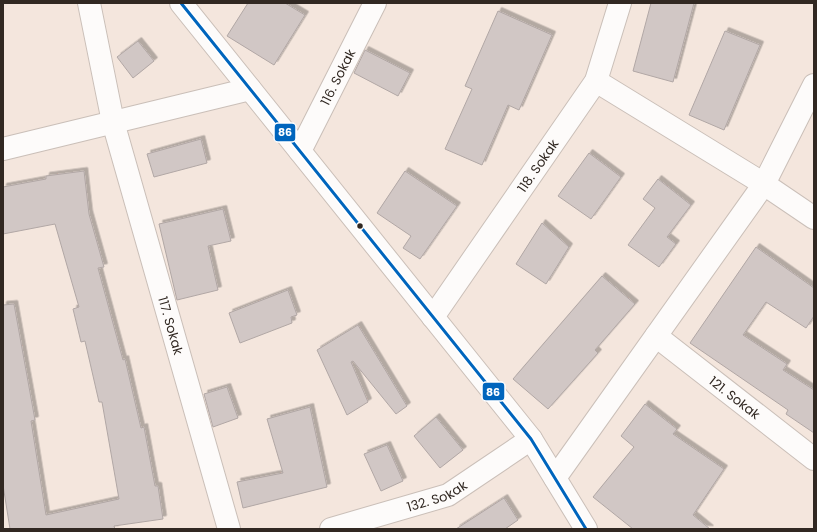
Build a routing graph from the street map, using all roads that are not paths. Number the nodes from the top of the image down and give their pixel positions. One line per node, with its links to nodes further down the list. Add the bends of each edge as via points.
1 (89, 3): 8 (street, 117. Sokak)
2 (181, 3): 7 (street)
3 (374, 3): 10 (street, 116. Sokak)
4 (620, 3): 5 (street, 118. Sokak)
5 (596, 81): 11 (street); 13 (street, 118. Sokak)
6 (814, 85): 11 (street)
7 (250, 89): 8 (street); 10 (street)
8 (113, 122): 9 (street); 18 (street, 117. Sokak)
9 (3, 149)
10 (300, 151): 13 (street)
11 (764, 184): 12 (street); 14 (street)
12 (814, 218)
13 (433, 317): 15 (street)
14 (656, 336): 16 (street, 121. Sokak); 17 (street)
15 (530, 439): 17 (street); 19 (street, 132. Sokak, via 448,495)
16 (814, 458)
17 (555, 478): 20 (street)
18 (229, 529)
19 (331, 529)
20 (586, 529)

